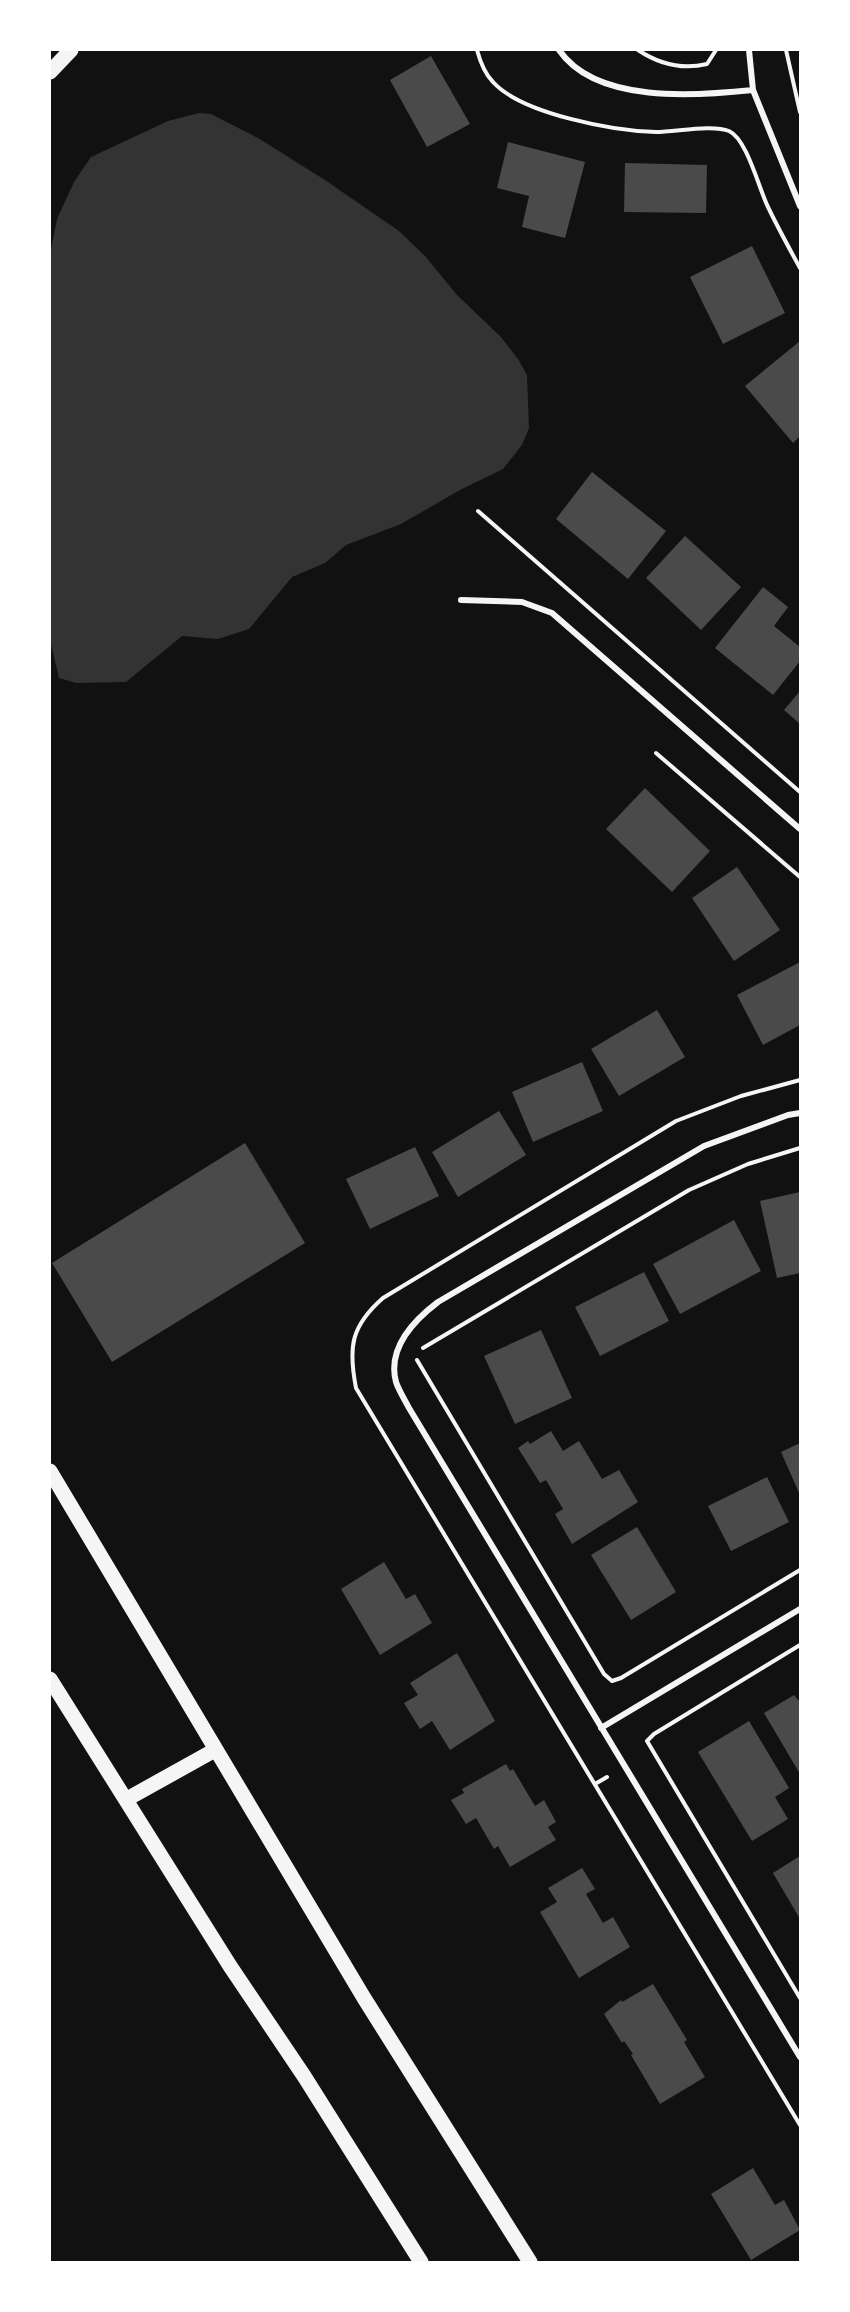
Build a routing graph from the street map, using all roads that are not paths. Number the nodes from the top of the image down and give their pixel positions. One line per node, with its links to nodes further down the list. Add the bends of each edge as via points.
1 (71, 50): 4 (main road)
2 (559, 50): 5 (street, via 568,63 599,79 639,92 707,95)
3 (749, 50): 5 (street)
4 (50, 72)
5 (753, 90): 6 (street)
6 (801, 206)
7 (461, 600): 8 (street, via 522,602 552,613)
8 (801, 829)
9 (801, 1113): 13 (street, via 704,1146 438,1302 420,1316 400,1342 396,1382)
10 (50, 1472): 14 (main road)
11 (801, 1609): 13 (street)
12 (50, 1679): 15 (main road)
13 (602, 1728): 16 (street)
14 (215, 1750): 15 (main road); 18 (main road, via 364,1998)
15 (127, 1799): 17 (main road)
16 (801, 2057)
17 (422, 2262)
18 (530, 2262)

